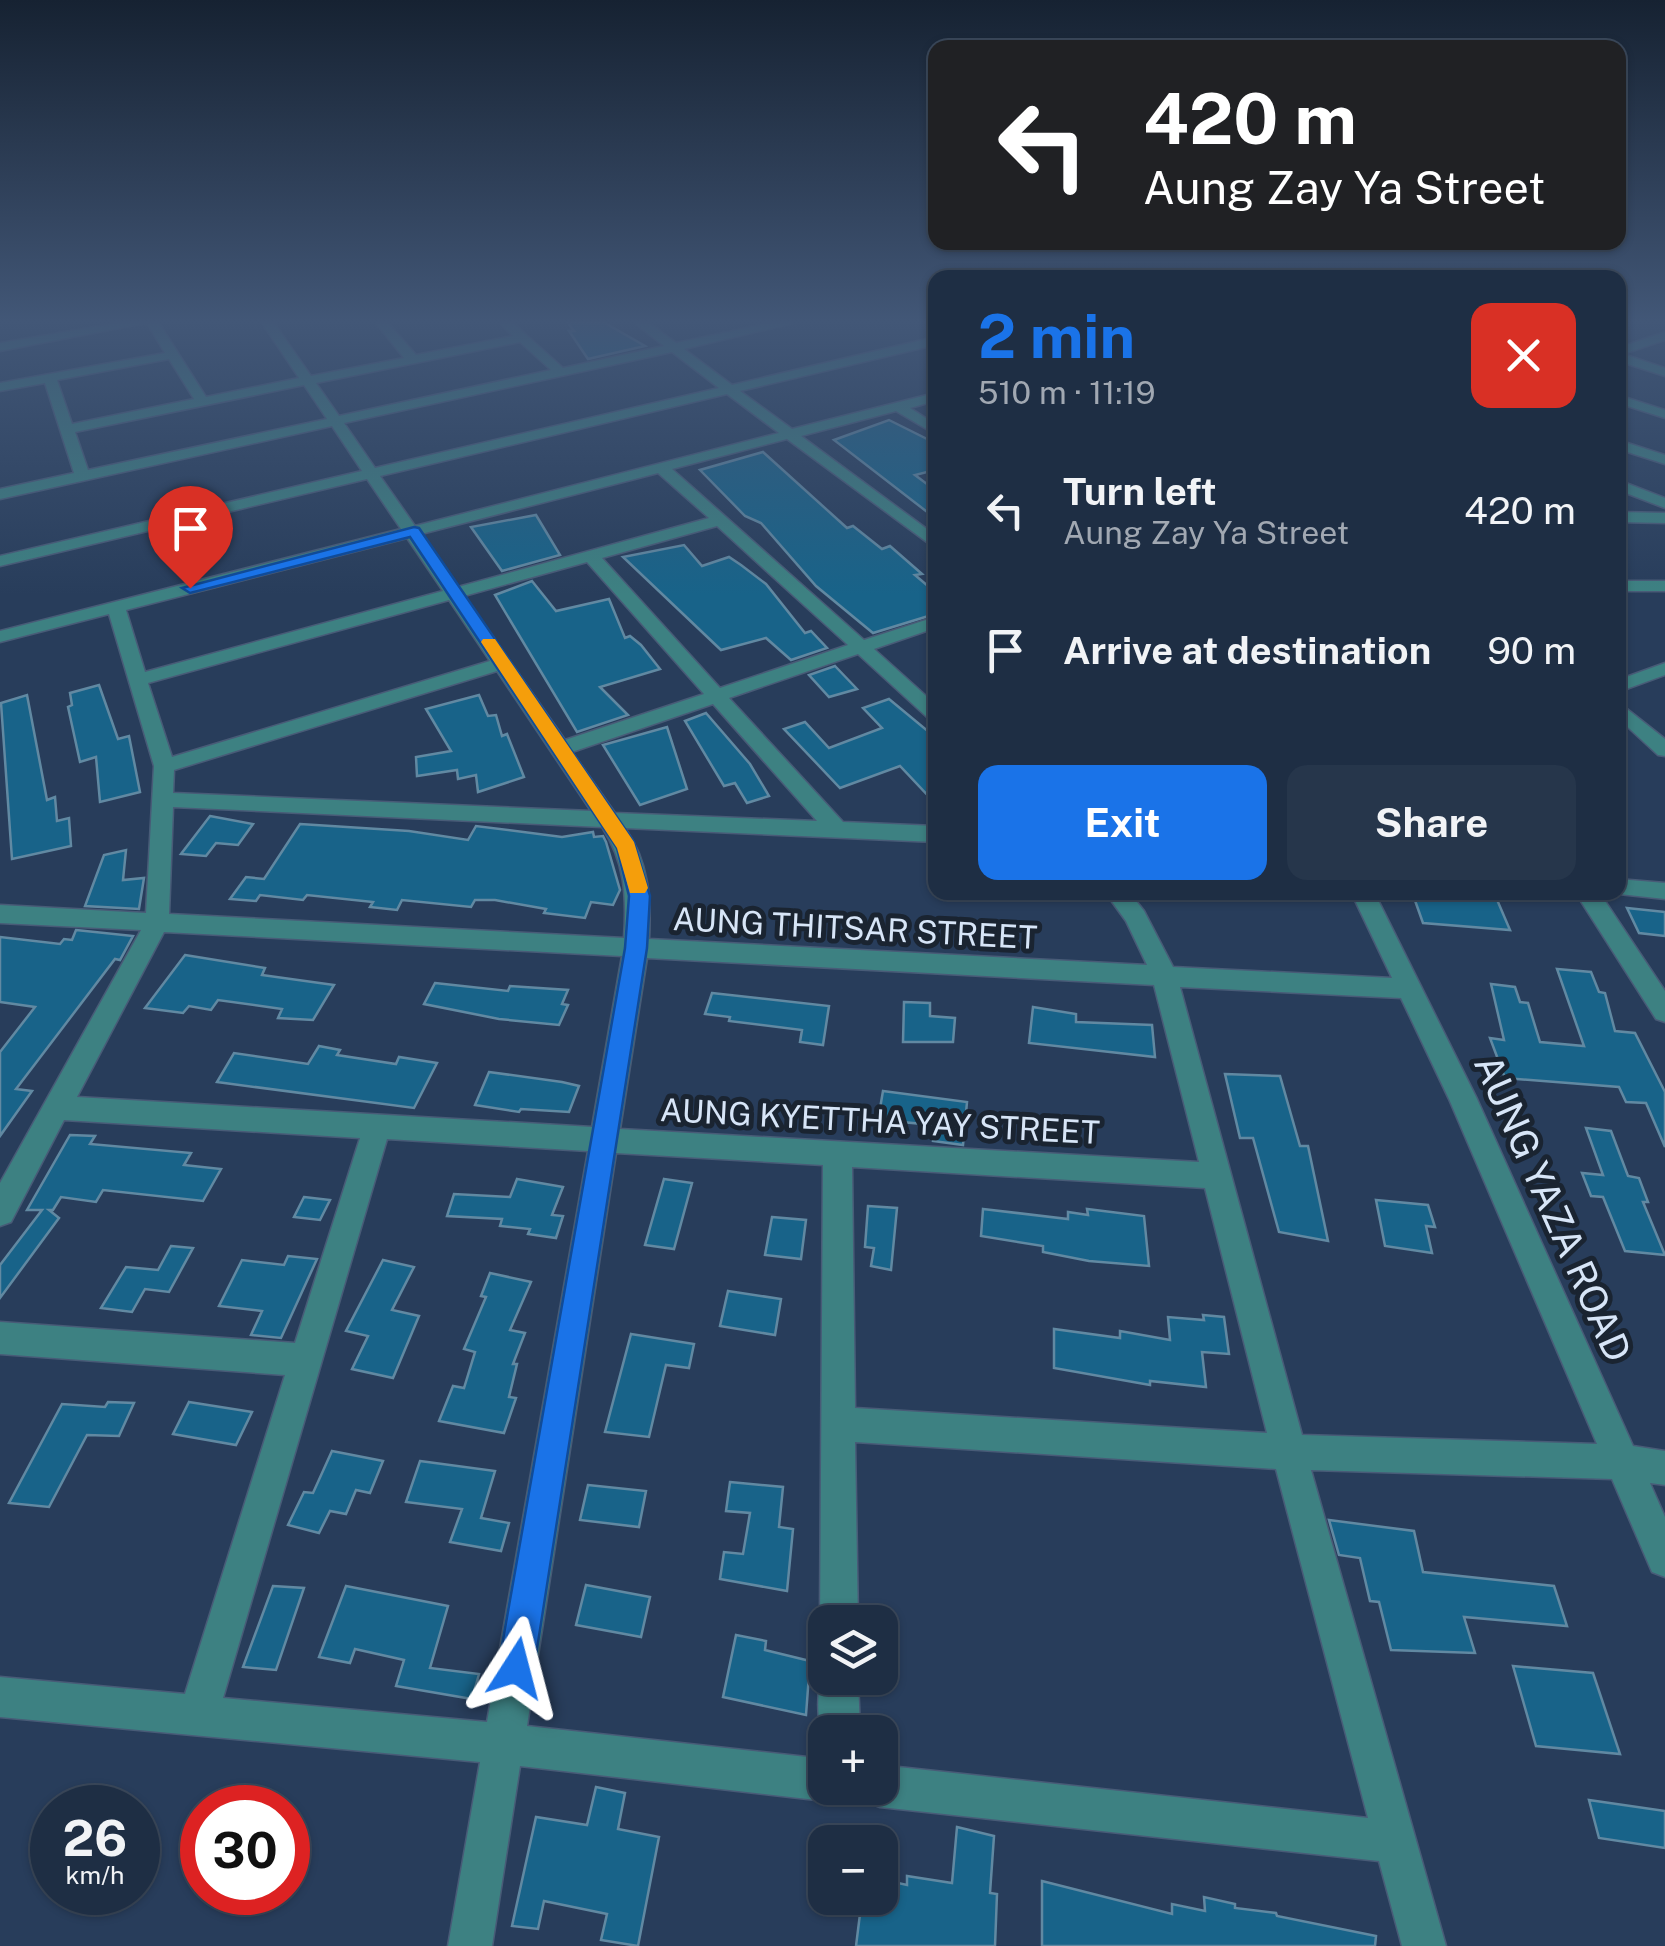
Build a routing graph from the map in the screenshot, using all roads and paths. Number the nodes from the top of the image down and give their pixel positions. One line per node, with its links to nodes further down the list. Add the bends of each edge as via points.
1 (61, 414): 9 (street)
2 (140, 414): 9 (street)
3 (333, 414): 8 (street)
4 (366, 414): 8 (street)
5 (623, 414): 14 (street)
6 (762, 414): 10 (street)
7 (868, 414): 10 (street)
8 (337, 420): 14 (street); 15 (street)
9 (66, 428): 15 (street)
10 (790, 434): 13 (street); 23 (street)
11 (1626, 447): 12 (street)
12 (1665, 460)
13 (662, 467): 21 (street); 22 (street)
14 (373, 473): 22 (street); 25 (street)
15 (82, 476): 17 (street)
16 (1626, 488): 18 (street)
17 (0, 494)
18 (1665, 503)
19 (1626, 517): 20 (street)
20 (1665, 518)
21 (720, 520): 24 (street); 32 (street)
22 (414, 531): 28 (street); 29 (street)
23 (928, 534)
24 (591, 556): 28 (street); 37 (street)
25 (0, 560)
26 (1626, 586): 27 (street)
27 (1665, 586)
28 (456, 593): 33 (street); 35 (street)
29 (116, 607): 31 (street); 35 (street)
30 (928, 624): 32 (street)
31 (0, 637)
32 (861, 645): 37 (street); 38 (street)
33 (503, 664): 40 (street); 42 (street)
34 (1665, 670): 36 (street)
35 (137, 680): 42 (street)
36 (1626, 683)
37 (718, 694): 40 (street); 45 (street)
38 (928, 707)
39 (1626, 715): 41 (street)
40 (560, 749): 44 (street)
41 (1665, 750)
42 (164, 766): 43 (street)
43 (165, 800): 44 (street); 53 (street)
44 (606, 817): 45 (street); 54 (street, via 627,847 639,896)
45 (836, 829): 46 (street)
46 (928, 834)
47 (1626, 888): 48 (street)
48 (1665, 890)
49 (1123, 900): 55 (street)
50 (1366, 900): 56 (street, AUNG YAZA ROAD)
51 (1591, 900): 57 (street)
52 (0, 914): 53 (street, AUNG THITSAR STREET)
53 (157, 922): 54 (street, AUNG THITSAR STREET); 58 (street)
54 (636, 948): 55 (street, AUNG THITSAR STREET); 60 (street)
55 (1165, 977): 56 (street, AUNG THITSAR STREET); 62 (street)
56 (1408, 989): 68 (street, AUNG YAZA ROAD)
57 (1665, 1012)
58 (59, 1108): 59 (street, AUNG KYETTHA YAY STREET); 63 (street)
59 (377, 1126): 60 (street, AUNG KYETTHA YAY STREET); 65 (street)
60 (604, 1140): 61 (street, AUNG KYETTHA YAY STREET); 74 (street)
61 (837, 1154): 62 (street, AUNG KYETTHA YAY STREET); 66 (street)
62 (1218, 1176): 67 (street)
63 (0, 1212)
64 (0, 1338): 65 (street)
65 (306, 1360): 73 (street)
66 (837, 1424): 67 (street); 71 (street)
67 (1289, 1452): 68 (street); 77 (street)
68 (1622, 1462): 69 (street); 70 (street, AUNG YAZA ROAD)
69 (1665, 1468)
70 (1665, 1559)
71 (838, 1605)
72 (0, 1697): 73 (street)
73 (198, 1716): 74 (street)
74 (503, 1744): 75 (street); 78 (street)
75 (808, 1778)
76 (898, 1788): 77 (street)
77 (1396, 1842): 79 (street)
78 (470, 1946)
79 (1424, 1946)

